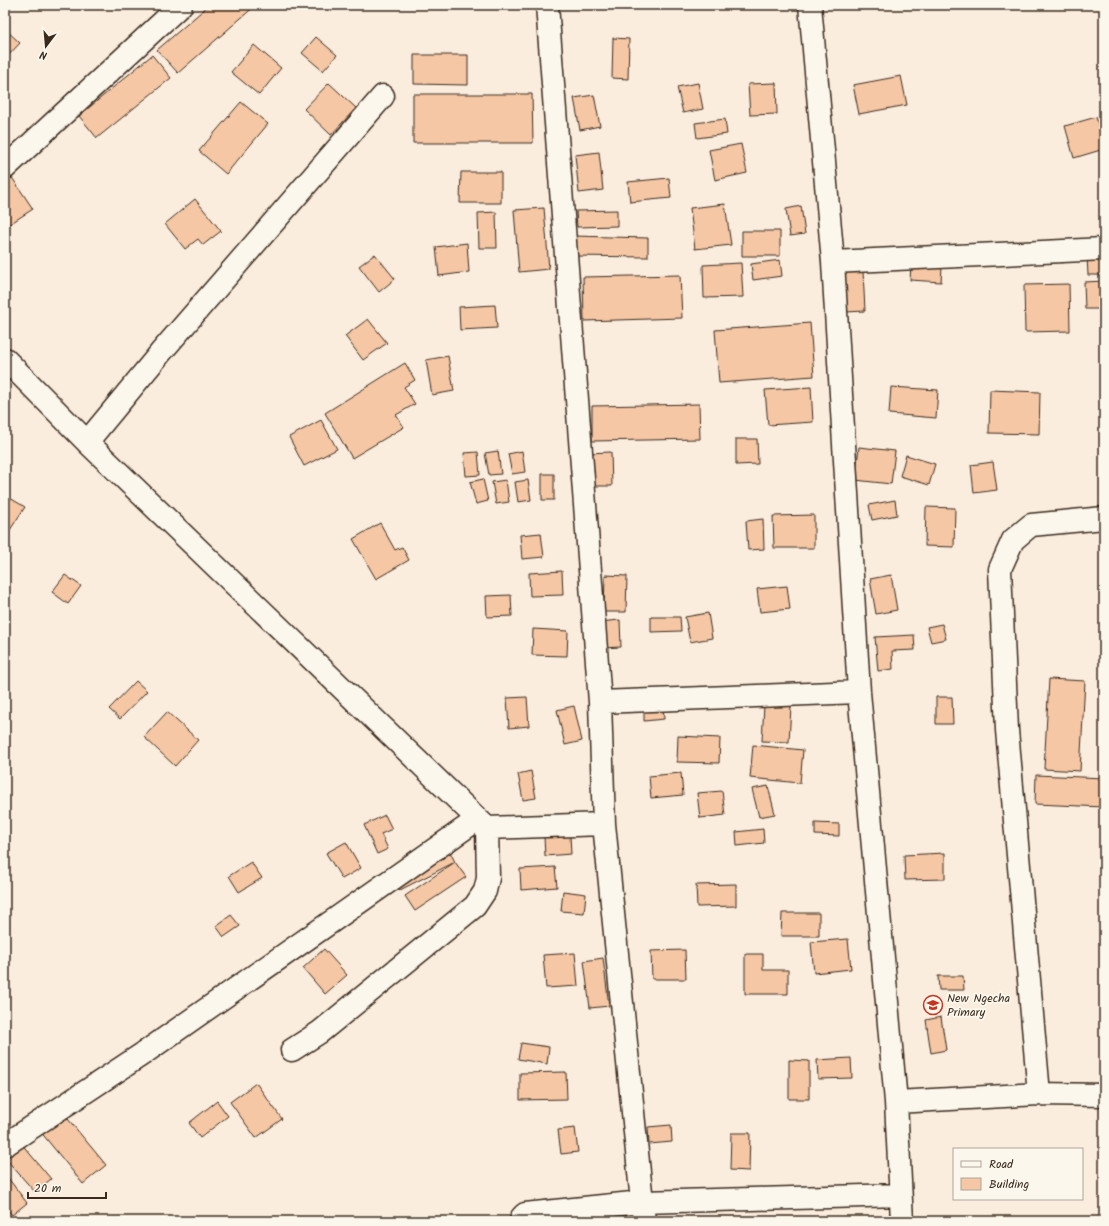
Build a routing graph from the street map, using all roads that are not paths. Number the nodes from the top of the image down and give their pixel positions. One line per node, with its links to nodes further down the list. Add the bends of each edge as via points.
1 (181, 5): 5 (street)
2 (547, 5): 12 (street)
3 (810, 5): 7 (street)
4 (384, 96): 9 (street, via 167,345)
5 (5, 168)
6 (1104, 249): 7 (street)
7 (833, 262): 11 (street)
8 (5, 360): 9 (street)
9 (87, 442): 13 (street)
10 (1104, 518): 16 (street, via 1032,525 1013,540 1000,569 1007,730)
11 (859, 692): 12 (street); 18 (street)
12 (600, 702): 14 (street)
13 (482, 824): 14 (street); 15 (street, via 488,878 485,891 475,906 320,1032); 19 (street)
14 (604, 824): 21 (street)
15 (292, 1050)
16 (1039, 1094): 17 (street); 18 (street)
17 (1104, 1095)
18 (896, 1102): 20 (street)
19 (5, 1145)
20 (900, 1195): 21 (street); 23 (street)
21 (643, 1212): 22 (street, via 525,1214)
22 (520, 1221)
23 (902, 1221)

